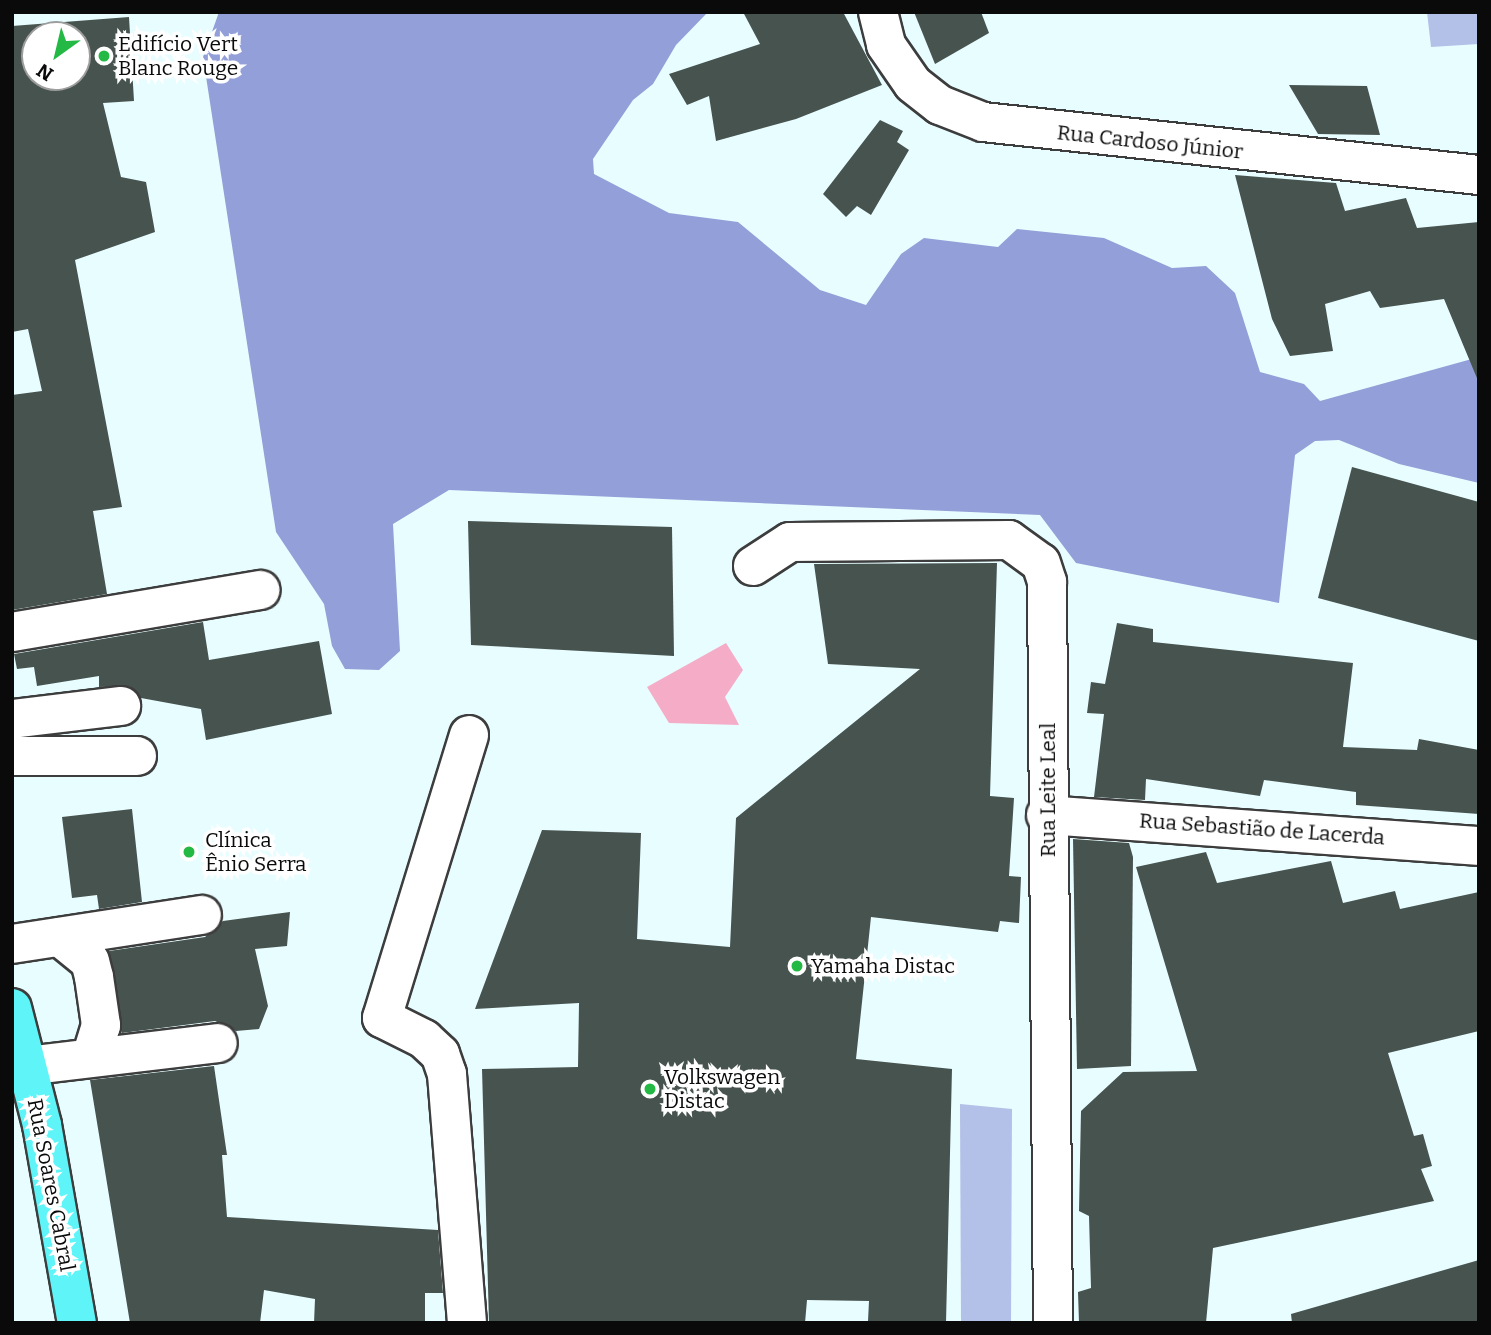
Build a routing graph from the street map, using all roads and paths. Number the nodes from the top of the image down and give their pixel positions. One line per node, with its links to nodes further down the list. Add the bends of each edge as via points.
1 (878, 12): 2 (street, Rua Cardoso Júnior, via 886,45 913,84 940,105 983,122)
2 (1479, 175)
3 (753, 566): 11 (street, Rua Leite Leal, via 790,542 1009,540 1031,550 1047,582)
4 (260, 590): 5 (street)
5 (12, 632)
6 (121, 706): 7 (street)
7 (12, 719)
8 (469, 735): 21 (street, via 382,1018 424,1039 440,1054 447,1074)
9 (12, 756): 10 (street)
10 (136, 757)
11 (1046, 815): 12 (street, Rua Sebastião de Lacerda); 22 (street, Rua Leite Leal)
12 (1479, 846)
13 (202, 915): 14 (street)
14 (60, 937): 15 (street); 18 (street, via 90,961 101,1024)
15 (12, 944)
16 (12, 1008): 19 (main road, Rua Soares Cabral)
17 (218, 1043): 18 (street)
18 (91, 1058): 19 (street)
19 (26, 1066): 20 (main road, Rua Soares Cabral)
20 (77, 1323)
21 (467, 1323)
22 (1053, 1323)

